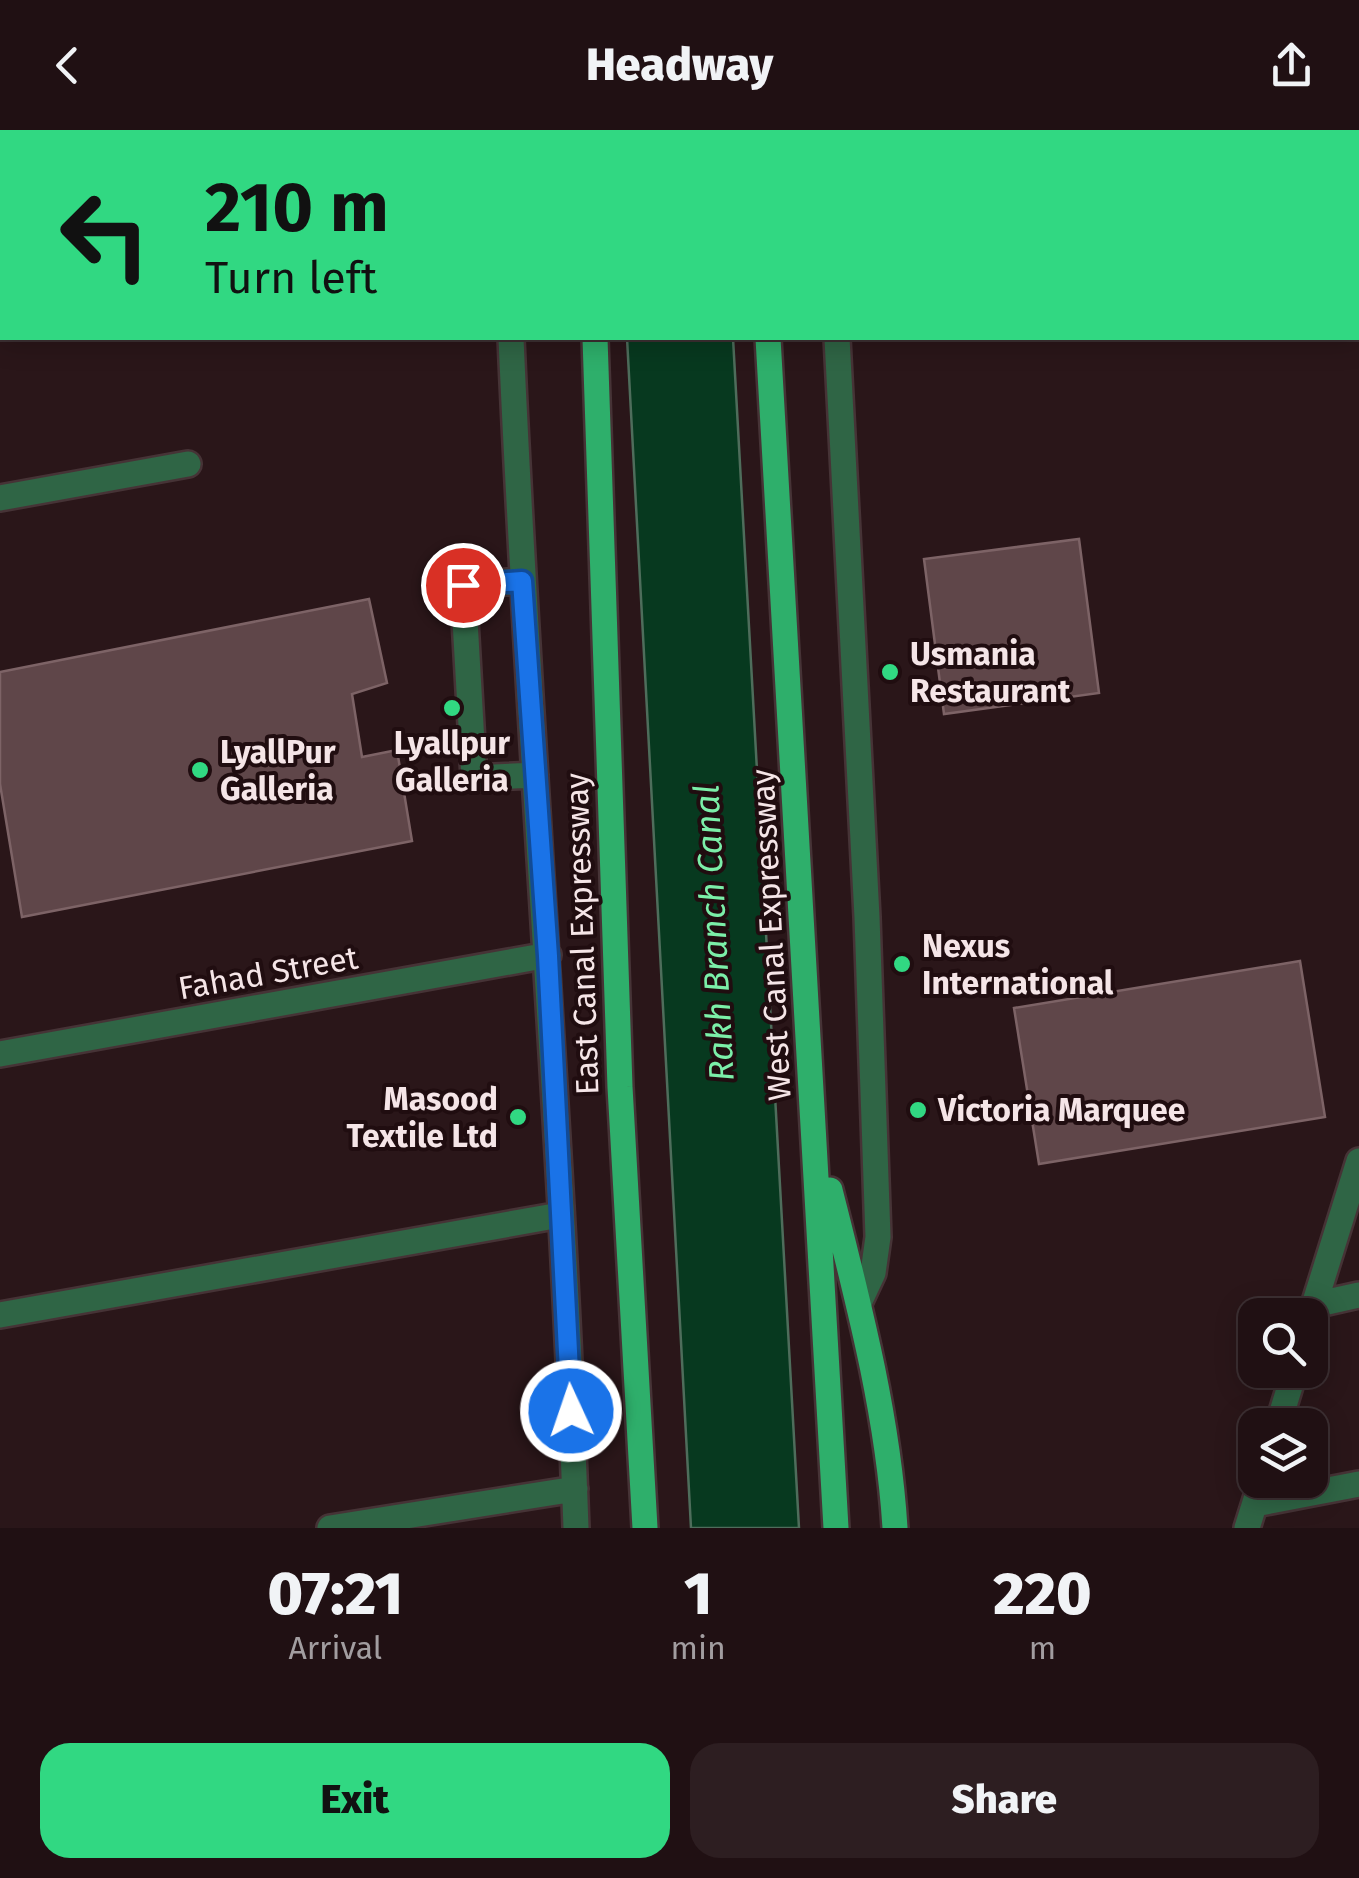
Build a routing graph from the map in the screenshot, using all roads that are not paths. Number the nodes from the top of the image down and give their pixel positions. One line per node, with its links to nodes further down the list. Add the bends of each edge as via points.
1 (511, 340): 7 (street)
2 (595, 340): 11 (main road, East Canal Expressway)
3 (768, 340): 12 (main road, West Canal Expressway)
4 (841, 340): 17 (street, via 878,1237 873,1274)
5 (188, 464): 6 (street)
6 (0, 498)
7 (522, 581): 8 (street); 8 (street, via 463,585 474,778)
8 (536, 774): 9 (street)
9 (548, 956): 10 (street, Fahad Street); 14 (street)
10 (0, 1054)
11 (620, 1087): 25 (main road); 26 (main road, East Canal Expressway)
12 (816, 1136): 17 (main road); 27 (main road, West Canal Expressway)
13 (1359, 1162): 16 (street)
14 (560, 1215): 19 (street); 21 (street)
15 (1359, 1296): 18 (street)
16 (1316, 1298)
17 (859, 1303): 28 (main road, via 892,1470)
18 (1328, 1307)
19 (0, 1314)
20 (1359, 1484): 22 (street)
21 (575, 1489): 23 (street); 24 (street)
22 (1254, 1504)
23 (330, 1528)
24 (576, 1528)
25 (628, 1528)
26 (646, 1528)
27 (836, 1528)
28 (894, 1528)

